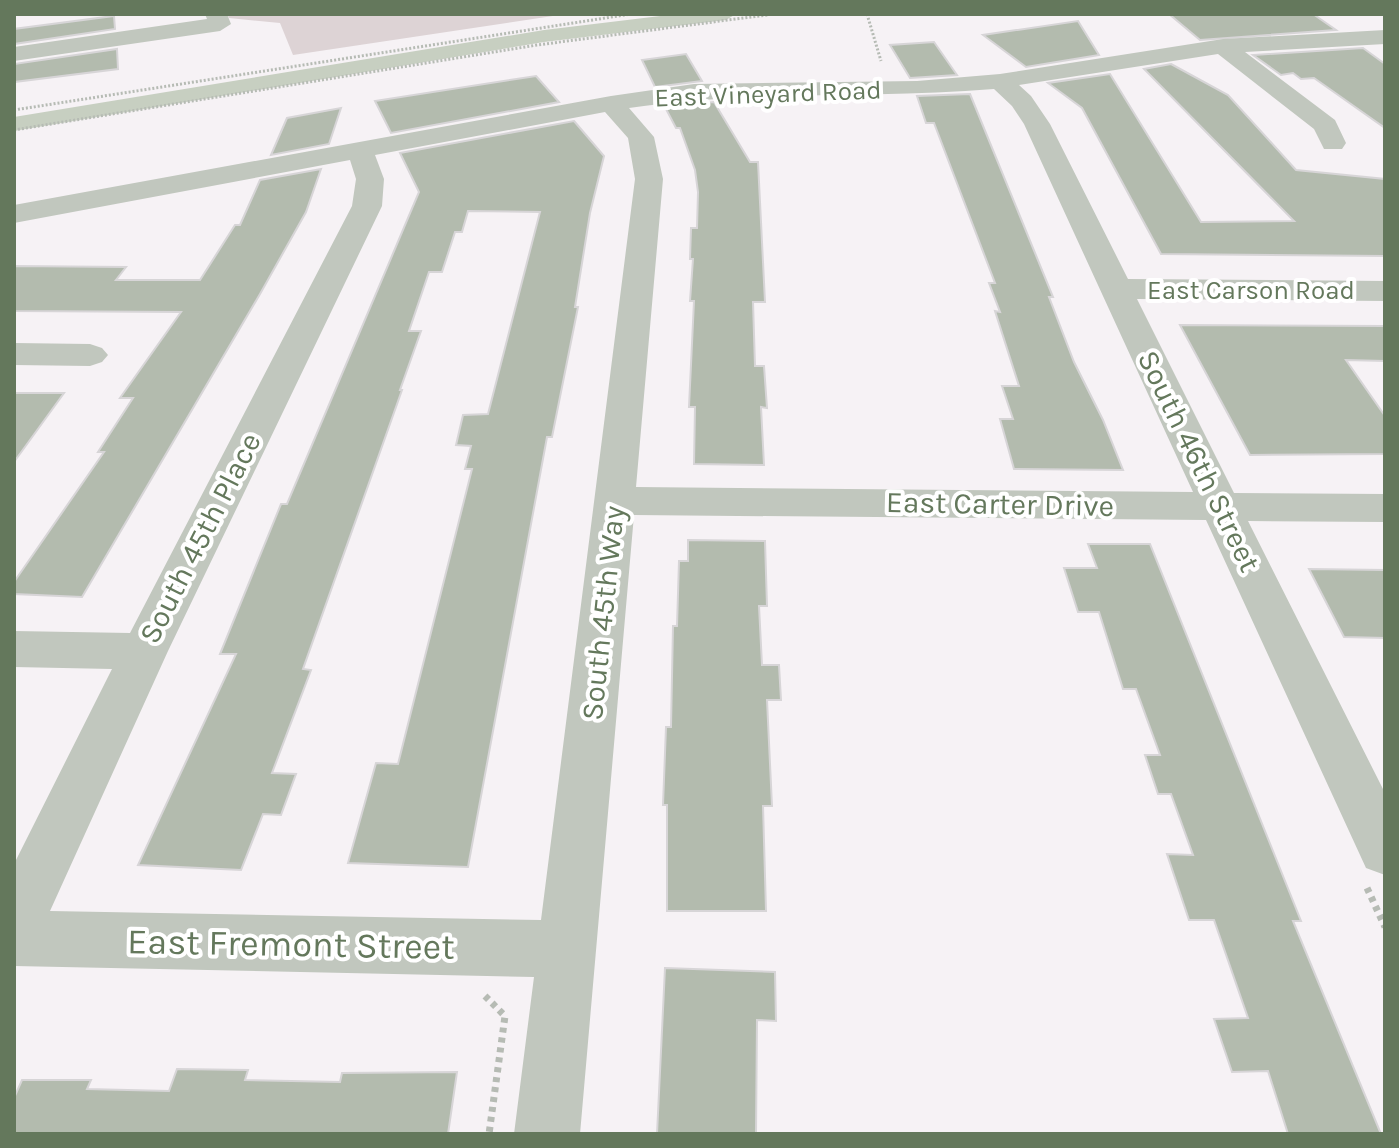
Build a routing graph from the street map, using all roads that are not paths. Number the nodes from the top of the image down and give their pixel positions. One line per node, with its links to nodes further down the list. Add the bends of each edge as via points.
1 (218, 19): 4 (street)
2 (1385, 37): 3 (street, East Vineyard Road)
3 (1223, 46): 5 (street, East Vineyard Road); 7 (street, via 1326,125)
4 (14, 54)
5 (1000, 81): 6 (street, East Vineyard Road, via 890,89 694,91); 10 (street, South 46th Street, via 1037,124)
6 (611, 103): 8 (street, East Vineyard Road); 14 (street, South 45th Way, via 641,137 649,179)
7 (1333, 143)
8 (360, 149): 9 (street, East Vineyard Road); 18 (street, South 45th Place, via 370,179 367,206)
9 (14, 214)
10 (1116, 289): 11 (street, East Carson Road); 15 (street, South 46th Street)
11 (1385, 291)
12 (14, 354): 13 (street)
13 (90, 355)
14 (615, 501): 15 (street, East Carter Drive); 22 (street, South 45th Way)
15 (1220, 507): 16 (street, East Carter Drive); 19 (street, South 46th Street)
16 (1385, 508)
17 (14, 649): 18 (street)
18 (144, 651): 20 (street, South 45th Place)
19 (1385, 850)
20 (14, 925)
21 (14, 938): 22 (street, East Fremont Street)
22 (568, 949): 23 (street, South 45th Way)
23 (547, 1134)

